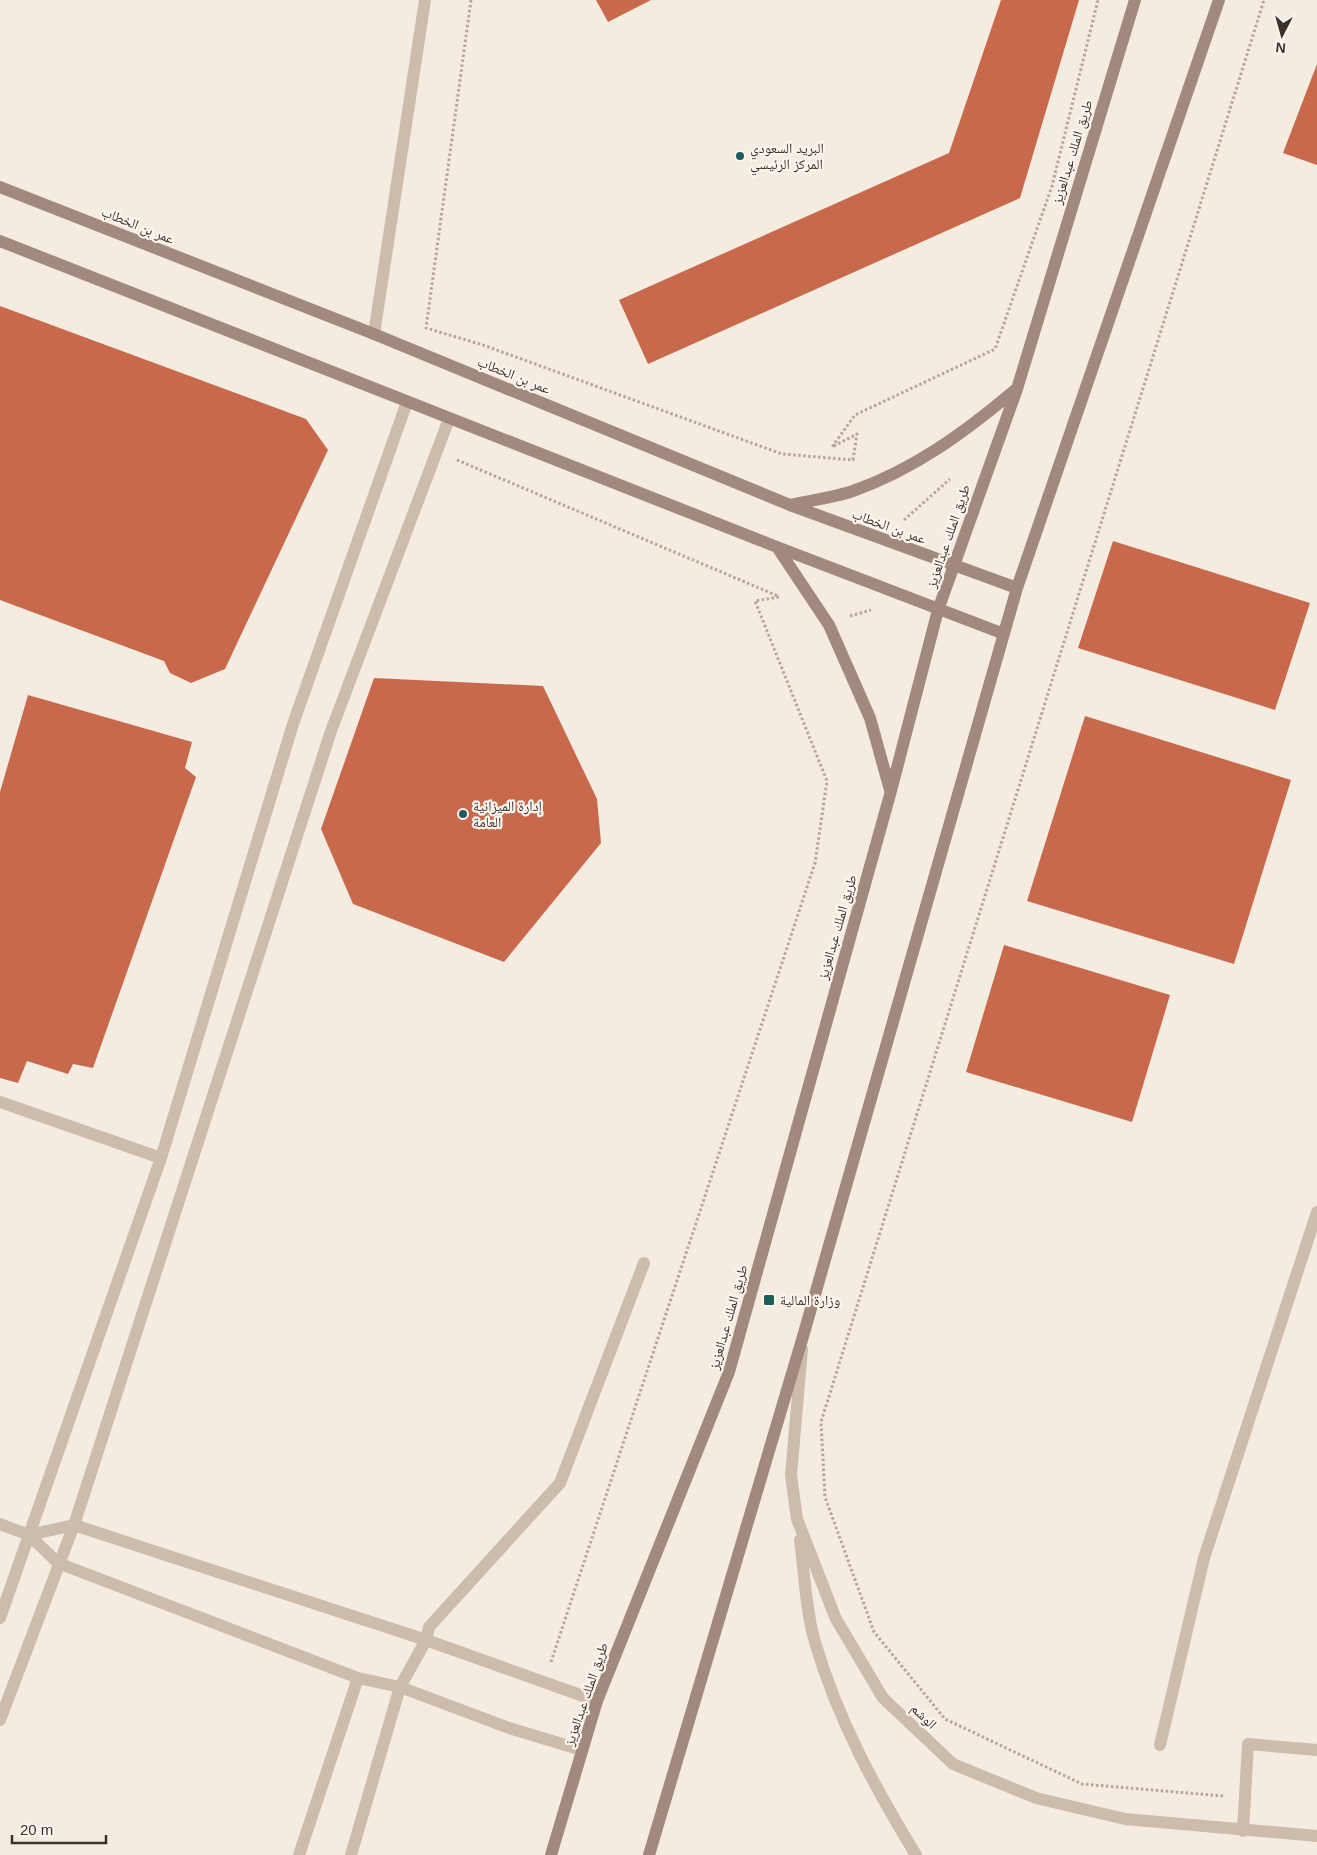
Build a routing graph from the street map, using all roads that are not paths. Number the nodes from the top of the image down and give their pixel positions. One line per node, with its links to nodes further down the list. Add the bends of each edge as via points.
1 (425, 0): 6 (street)
2 (1135, 0): 7 (main road, طريق الملك عبدالعزيز)
3 (1219, 0): 13 (main road)
4 (0, 187): 6 (main road, عمر بن الخطاب)
5 (0, 241): 8 (main road)
6 (374, 334): 10 (main road, عمر بن الخطاب)
7 (1017, 389): 10 (main road, via 970,428 916,464 852,491); 12 (main road, طريق الملك عبدالعزيز)
8 (407, 402): 9 (main road); 18 (street, via 293,724)
9 (449, 419): 11 (main road); 24 (street, via 331,731)
10 (790, 505): 12 (main road, عمر بن الخطاب)
11 (777, 547): 14 (main road); 16 (main road, via 830,625 870,718)
12 (952, 565): 13 (main road, عمر بن الخطاب); 14 (main road, طريق الملك عبدالعزيز)
13 (1017, 588): 15 (main road)
14 (938, 610): 15 (main road); 16 (main road, طريق الملك عبدالعزيز)
15 (1004, 634): 21 (main road)
16 (891, 792): 31 (main road, طريق الملك عبدالعزيز, via 729,1372)
17 (0, 1102): 18 (street)
18 (161, 1158): 25 (street)
19 (1317, 1212): 33 (street, via 1204,1558)
20 (644, 1263): 28 (street, via 560,1483 429,1627)
21 (804, 1334): 22 (street, الوشم, via 791,1475); 41 (main road)
22 (797, 1518): 36 (street, الوشم, via 836,1619 883,1698 953,1764 1036,1798 1125,1819); 42 (street, via 814,1640 846,1725 880,1796)
23 (0, 1524): 25 (street)
24 (74, 1525): 25 (street); 26 (street); 28 (street)
25 (29, 1535): 26 (street); 27 (street)
26 (58, 1562): 29 (street); 32 (street)
27 (0, 1618)
28 (426, 1640): 30 (street); 31 (street)
29 (358, 1678): 30 (street); 38 (street)
30 (400, 1687): 34 (street, via 509,1728); 39 (street)
31 (597, 1701): 34 (main road, طريق الملك عبدالعزيز)
32 (0, 1720)
33 (1160, 1745)
34 (582, 1750): 40 (main road, طريق الملك عبدالعزيز)
35 (1317, 1750): 36 (street, via 1248,1744)
36 (1243, 1831): 37 (street, الوشم)
37 (1317, 1836)
38 (299, 1855)
39 (351, 1855)
40 (551, 1855)
41 (650, 1855)
42 (916, 1855)

